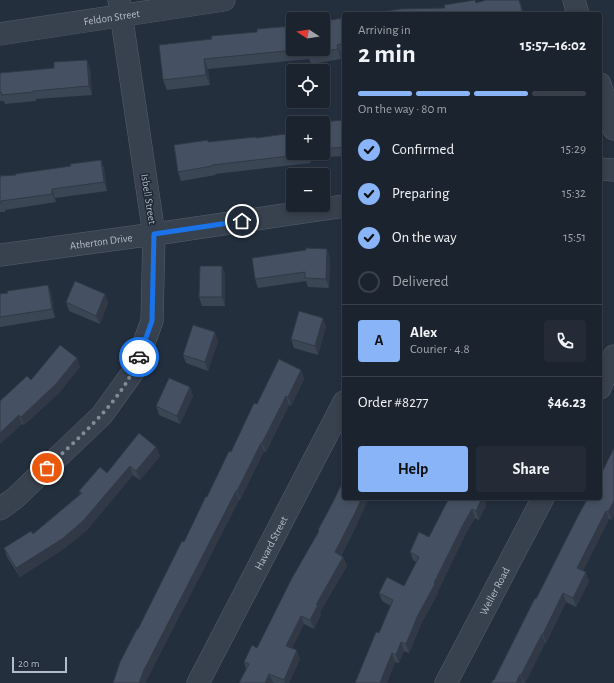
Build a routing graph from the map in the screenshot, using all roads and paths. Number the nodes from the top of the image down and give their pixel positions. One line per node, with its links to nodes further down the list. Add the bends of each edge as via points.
1 (224, 0): 3 (street, Feldon Street)
2 (574, 0): 4 (street)
3 (120, 8): 5 (street, Feldon Street); 11 (street, Isbell Street)
4 (577, 12)
5 (0, 34)
6 (602, 90): 7 (street)
7 (614, 129)
8 (602, 168): 9 (street)
9 (614, 170)
10 (342, 206): 11 (street, Atherton Drive)
11 (154, 234): 12 (street, Atherton Drive); 17 (street, Isbell Street, via 152,321 133,372 102,415)
12 (0, 254)
13 (614, 356): 14 (street)
14 (602, 383)
15 (342, 406): 18 (street, Havard Street)
16 (542, 500): 19 (street, Weller Road)
17 (0, 510)
18 (198, 683)
19 (446, 683)

